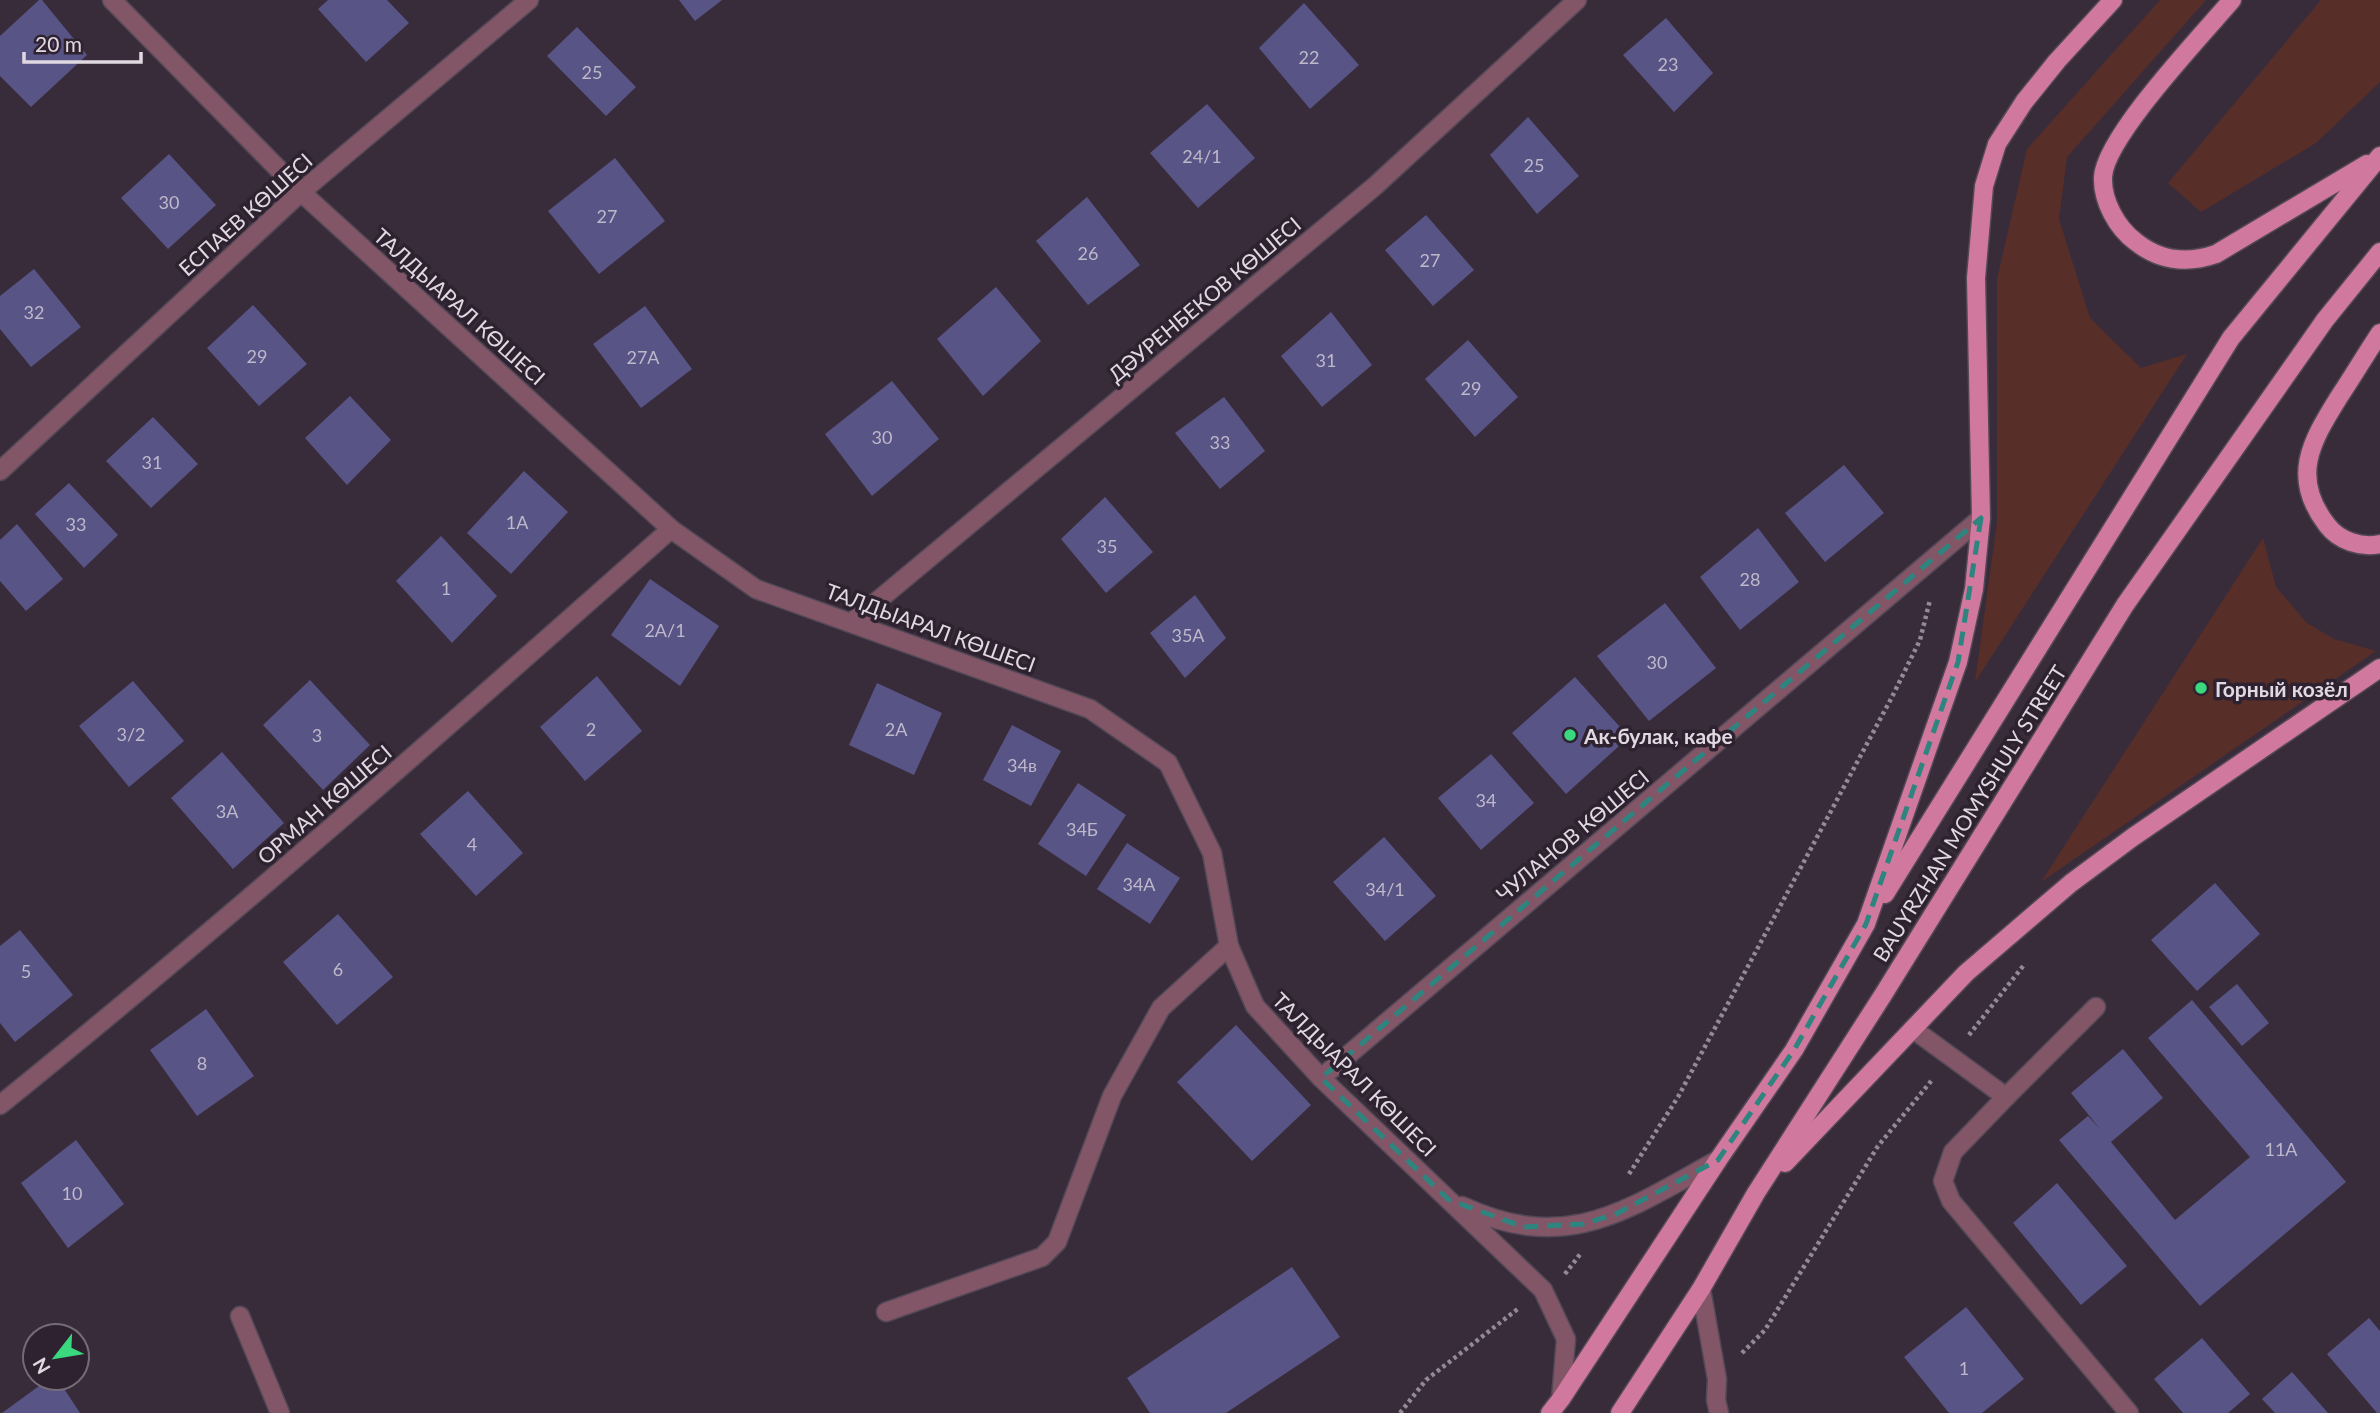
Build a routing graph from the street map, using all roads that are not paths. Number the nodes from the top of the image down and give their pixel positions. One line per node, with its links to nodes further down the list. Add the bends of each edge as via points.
1 (112, 0): 7 (street, ТАЛДЫАРАЛ КӨШЕСІ)
2 (529, 0): 7 (street, ЕСПАЕВ КӨШЕСІ)
3 (1577, 0): 14 (street, ДӘУРЕНБЕКОВ КӨШЕСІ, via 1376,186)
4 (2113, 0): 11 (main road, via 2024,102 1997,144 1984,186 1976,278)
5 (2232, 0): 6 (main road, via 2126,127 2112,152 2103,175 2105,196 2129,237 2149,252 2177,260 2216,254)
6 (2379, 156): 16 (main road, BAUYRZHAN MOMYSHULY STREET, via 2231,338)
7 (301, 192): 10 (street, ЕСПАЕВ КӨШЕСІ); 12 (street, ТАЛДЫАРАЛ КӨШЕСІ)
8 (2380, 252): 24 (main road, BAUYRZHAN MOMYSHULY STREET, via 2325,320 2125,605)
9 (2380, 333): 13 (main road, via 2320,428 2306,472 2317,513 2331,531 2352,543)
10 (0, 471)
11 (1981, 518): 16 (main road, via 1974,589 1958,662); 20 (street, ЧУЛАНОВ КӨШЕСІ)
12 (671, 529): 14 (street, ТАЛДЫАРАЛ КӨШЕСІ, via 756,589); 22 (street, ОРМАН КӨШЕСІ, via 307,849)
13 (2380, 544)
14 (851, 623): 17 (street, ТАЛДЫАРАЛ КӨШЕСІ, via 1090,709 1168,763 1212,853)
15 (2380, 668): 19 (main road, via 2071,883 1966,973)
16 (1867, 924): 23 (main road, via 1794,1050)
17 (1229, 946): 20 (street, ТАЛДЫАРАЛ КӨШЕСІ, via 1255,1006); 27 (street, via 1161,1009 1112,1096 1057,1242 1042,1257)
18 (2096, 1007): 21 (street)
19 (1913, 1028): 21 (street); 24 (main road)
20 (1321, 1078): 25 (street, ТАЛДЫАРАЛ КӨШЕСІ)
21 (2006, 1097): 33 (street, via 1953,1152 1943,1181 1951,1201)
22 (0, 1105)
23 (1718, 1160): 25 (street, via 1616,1214 1583,1224 1524,1227); 29 (main road)
24 (1756, 1193): 26 (main road, BAUYRZHAN MOMYSHULY STREET)
25 (1449, 1200): 29 (street, ТАЛДЫАРАЛ КӨШЕСІ, via 1543,1290 1566,1339)
26 (1701, 1289): 31 (main road, BAUYRZHAN MOMYSHULY STREET); 32 (street)
27 (886, 1312)
28 (240, 1316): 30 (street)
29 (1555, 1406)
30 (280, 1413)
31 (1620, 1413)
32 (1719, 1413)
33 (2129, 1413)

